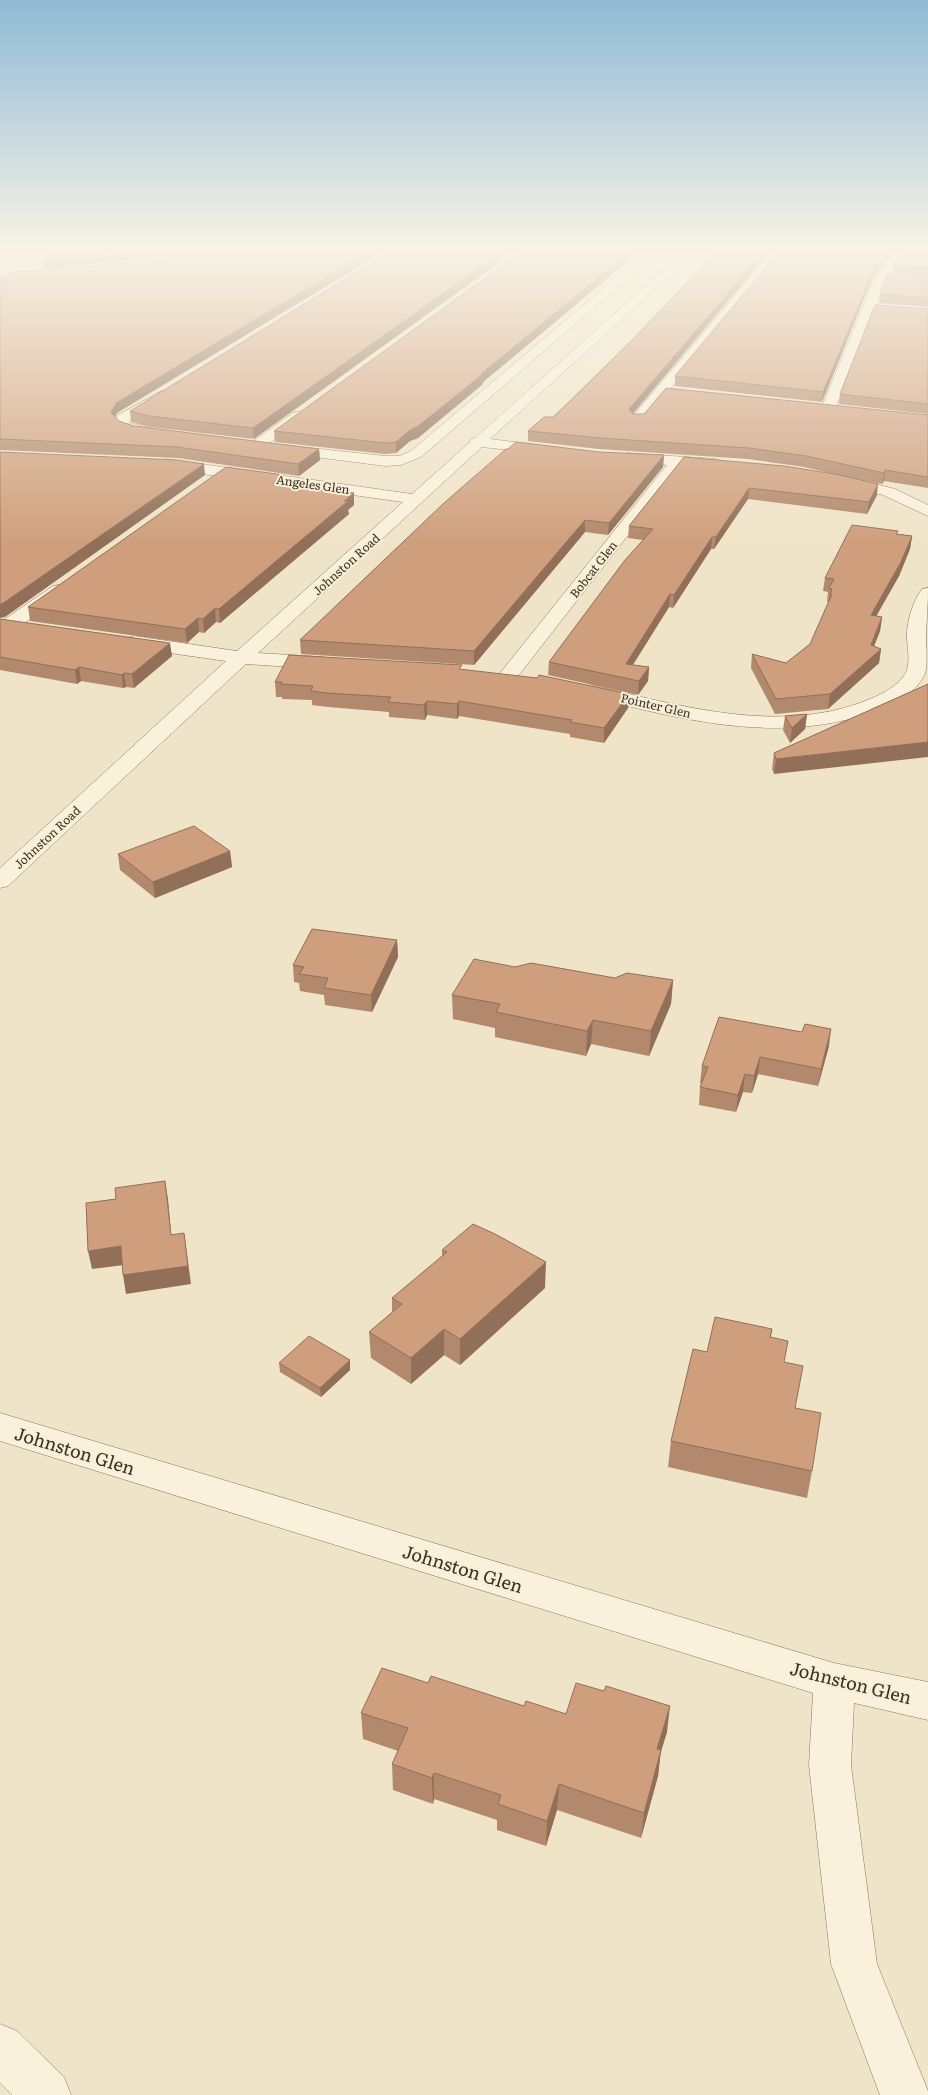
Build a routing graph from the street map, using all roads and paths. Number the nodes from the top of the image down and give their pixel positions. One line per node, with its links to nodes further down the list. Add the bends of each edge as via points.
1 (542, 347): 6 (street, via 416,454 401,460 385,461 251,445)
2 (584, 347): 10 (street, Johnston Road)
3 (704, 347): 8 (street, via 668,392)
4 (854, 347): 7 (street, via 823,409)
5 (174, 388): 9 (street, via 123,418 121,426)
6 (310, 407)
7 (846, 411)
8 (637, 420)
9 (169, 435)
10 (476, 442): 11 (street); 19 (street, Johnston Road)
11 (559, 452)
12 (608, 457): 13 (street)
13 (678, 461): 15 (street); 28 (street, Bobcat Glen)
14 (152, 463): 16 (street, Angeles Glen)
15 (731, 465)
16 (225, 471): 18 (street); 19 (street, Angeles Glen)
17 (823, 477): 20 (street, via 889,492)
18 (207, 484)
19 (417, 499): 26 (street, Johnston Road)
20 (928, 511)
21 (71, 581): 23 (street)
22 (928, 593): 29 (street, Pointer Glen, via 916,630 918,654 915,674 888,699 862,710 810,720 725,719)
23 (5, 624): 24 (street)
24 (38, 629)
25 (116, 640): 26 (street)
26 (242, 658): 27 (street); 30 (street, Johnston Road)
27 (339, 664)
28 (509, 676)
29 (576, 687)
30 (0, 881)
31 (0, 1427): 32 (street, Johnston Glen)
32 (834, 1680): 33 (street, Johnston Glen); 36 (street, via 830,1765 854,1964)
33 (928, 1701)
34 (0, 2048): 35 (street)
35 (46, 2095)
36 (905, 2095)

